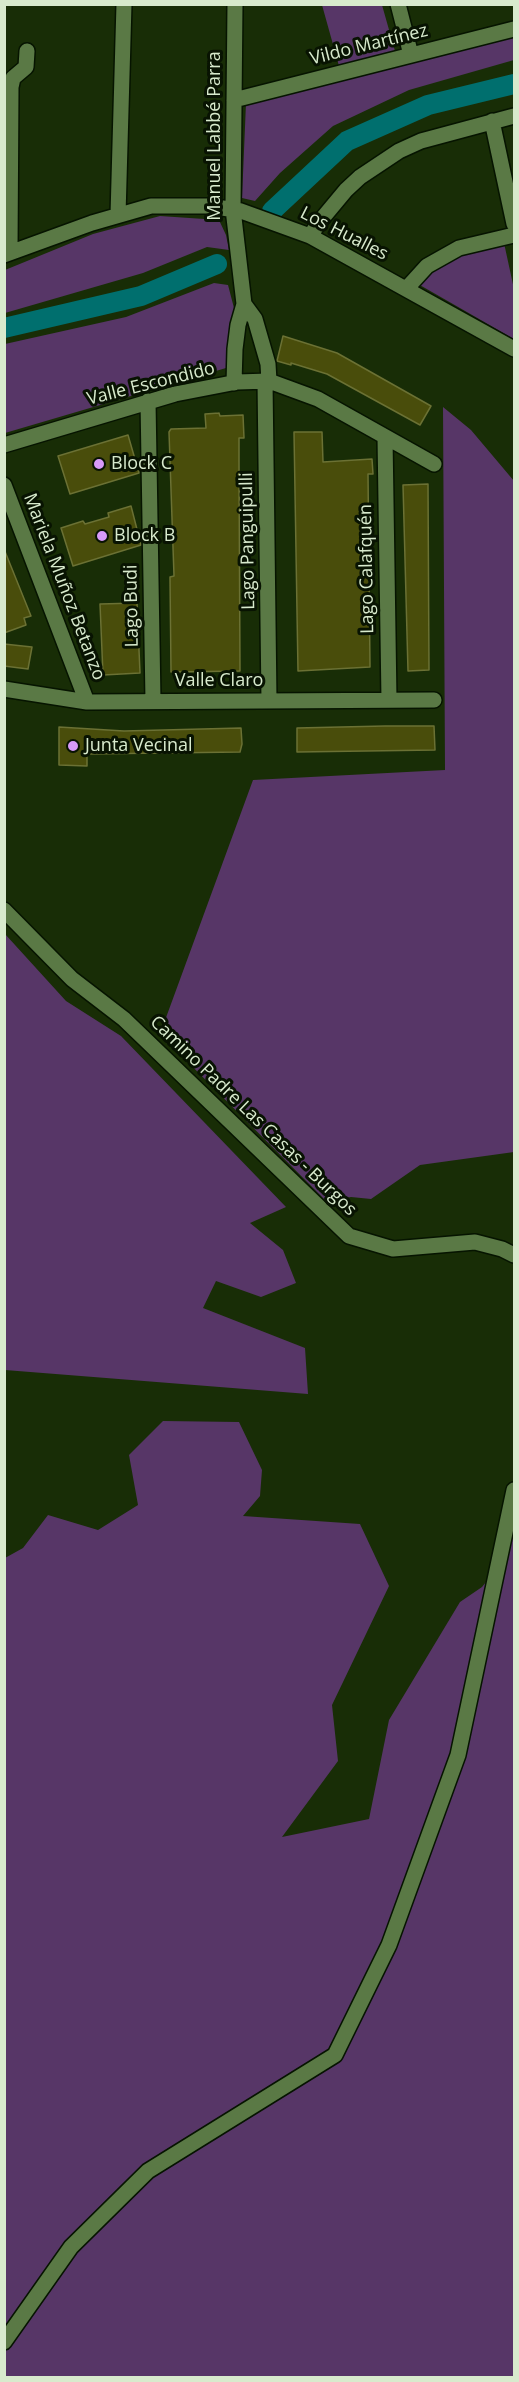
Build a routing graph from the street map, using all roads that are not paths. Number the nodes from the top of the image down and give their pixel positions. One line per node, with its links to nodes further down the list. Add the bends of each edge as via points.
1 (124, 4): 13 (street)
2 (235, 4): 8 (street, Manuel Labbé Parra)
3 (398, 4): 6 (street)
4 (514, 29): 6 (street, Vildo Martínez)
5 (27, 51): 7 (street, via 26,67)
6 (411, 55): 8 (street, Vildo Martínez)
7 (8, 87): 11 (street)
8 (234, 100): 12 (street, Manuel Labbé Parra)
9 (514, 116): 10 (street)
10 (492, 121): 14 (street); 16 (street, via 421,141 379,163 346,190)
11 (8, 163): 17 (street)
12 (232, 209): 13 (street, Los Hualles, via 169,205); 16 (street, Los Hualles); 19 (street, Manuel Labbé Parra)
13 (118, 215): 17 (street, Los Hualles)
14 (514, 224)
15 (514, 235): 18 (street, via 453,251 427,266)
16 (310, 236): 18 (street, Los Hualles)
17 (7, 254)
18 (407, 288): 20 (street, Los Hualles)
19 (244, 304): 21 (street, Manuel Labbé Parra, via 255,320 268,364); 22 (street, Manuel Labbé Parra, via 238,325)
20 (514, 349)
21 (267, 381): 22 (street, Valle Escondido); 24 (street, Valle Escondido, via 318,399); 32 (street, Lago Panguipulli)
22 (234, 383): 23 (street, Valle Escondido)
23 (148, 401): 25 (street, Valle Escondido); 31 (street, Lago Budi)
24 (385, 437): 26 (street, Valle Escondido); 29 (street, Lago Calafquén)
25 (4, 445)
26 (434, 464)
27 (4, 485): 33 (street, Mariela Muñoz Betanzo)
28 (4, 689): 33 (street, Valle Claro)
29 (389, 700): 30 (street, Valle Claro); 32 (street, Valle Claro)
30 (434, 700)
31 (153, 701): 32 (street, Valle Claro); 33 (street, Valle Claro)
32 (269, 701)
33 (87, 702)
34 (4, 910): 35 (street, Camino Padre Las Casas - Burgos, via 72,979 124,1019 349,1236 393,1250 475,1242)
35 (514, 1255)
36 (514, 1490): 37 (street, via 459,1755 389,1945 335,2055 148,2170 71,2247)
37 (4, 2342)

